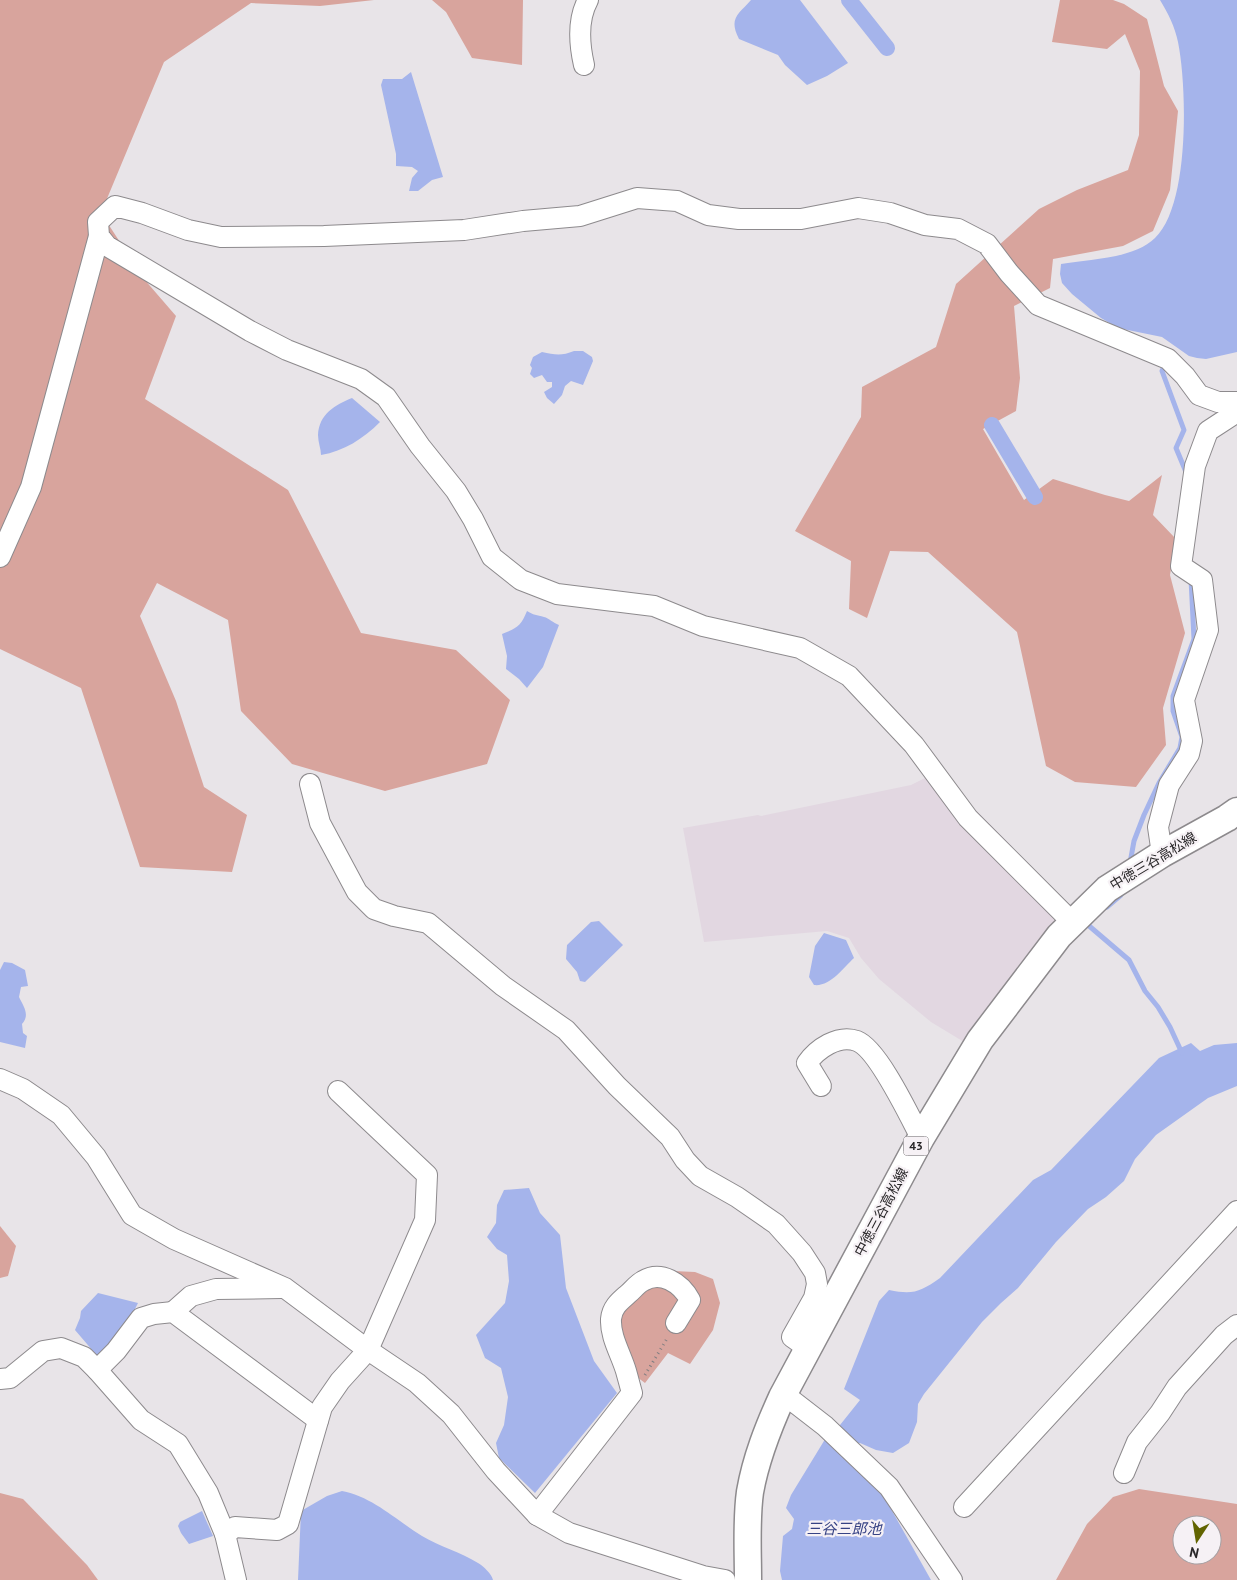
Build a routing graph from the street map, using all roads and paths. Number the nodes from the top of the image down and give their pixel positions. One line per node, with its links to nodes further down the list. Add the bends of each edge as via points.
1 (588, 0): 2 (street, via 583,10 579,43)
2 (584, 65)
3 (99, 236): 4 (street, via 98,222 115,206 188,230 221,237 464,230 580,216 637,198 677,201 708,215 739,219 801,219 858,208 890,213 925,226 958,229 987,244 1038,305 1168,359 1198,395 1218,402); 6 (street, via 32,487); 10 (street, via 107,246 250,331 287,350 360,379 386,398 456,491 492,557 521,580 557,594 654,606 703,626 800,648 849,676 914,745 968,818)
4 (1237, 402)
5 (1237, 412): 9 (street, via 1208,431 1195,466 1181,566 1202,580 1208,630 1184,700 1192,741 1189,754 1169,785 1158,827)
6 (0, 557)
7 (310, 784): 20 (street, via 320,823 357,892 374,909 428,923 503,986 566,1030 616,1086 670,1137 684,1160 700,1176 776,1224 802,1253 817,1284 814,1298 792,1337)
8 (1237, 811): 9 (main road, 中徳三谷高松線 / 43)
9 (1162, 854): 10 (main road, 中徳三谷高松線 / 43, via 1107,888)
10 (1072, 922): 14 (main road, 中徳三谷高松線 / 43, via 980,1040)
11 (0, 1078): 16 (street, via 23,1088 61,1115 96,1157 132,1215 174,1239)
12 (821, 1086): 14 (street, via 807,1063 815,1053 839,1039 857,1041 872,1054 895,1089)
13 (338, 1091): 21 (street, via 427,1176 425,1220)
14 (920, 1138): 20 (main road, 中徳三谷高松線 / 43)
15 (1237, 1210): 28 (street)
16 (285, 1288): 17 (street, via 216,1289 191,1296); 21 (street)
17 (173, 1312): 22 (street, via 141,1318); 26 (street)
18 (676, 1323): 24 (path, via 653,1365); 24 (street, via 690,1300 686,1292 665,1277 652,1277 642,1282 616,1304 611,1318 614,1341)
19 (1237, 1325): 27 (street, via 1176,1387 1136,1442)
20 (809, 1349): 25 (main road, 中徳三谷高松線 / 43)
21 (368, 1350): 26 (street, via 340,1381); 29 (street, via 417,1383 451,1414 496,1472)
22 (97, 1370): 23 (street, via 84,1358 61,1348 43,1351 10,1378); 30 (street, via 141,1420 178,1444 208,1493)
23 (0, 1379)
24 (632, 1393): 29 (street)
25 (782, 1397): 33 (main road, 中徳三谷高松線 / 43, via 754,1471 748,1518); 34 (street, via 794,1402 825,1426 889,1487)
26 (318, 1420): 30 (street, via 288,1524 278,1530 235,1526)
27 (1124, 1473)
28 (964, 1507)
29 (538, 1514): 32 (street, via 569,1533 703,1576)
30 (225, 1534): 31 (street)
31 (236, 1580)
32 (725, 1580)
33 (748, 1580)
34 (952, 1580)

